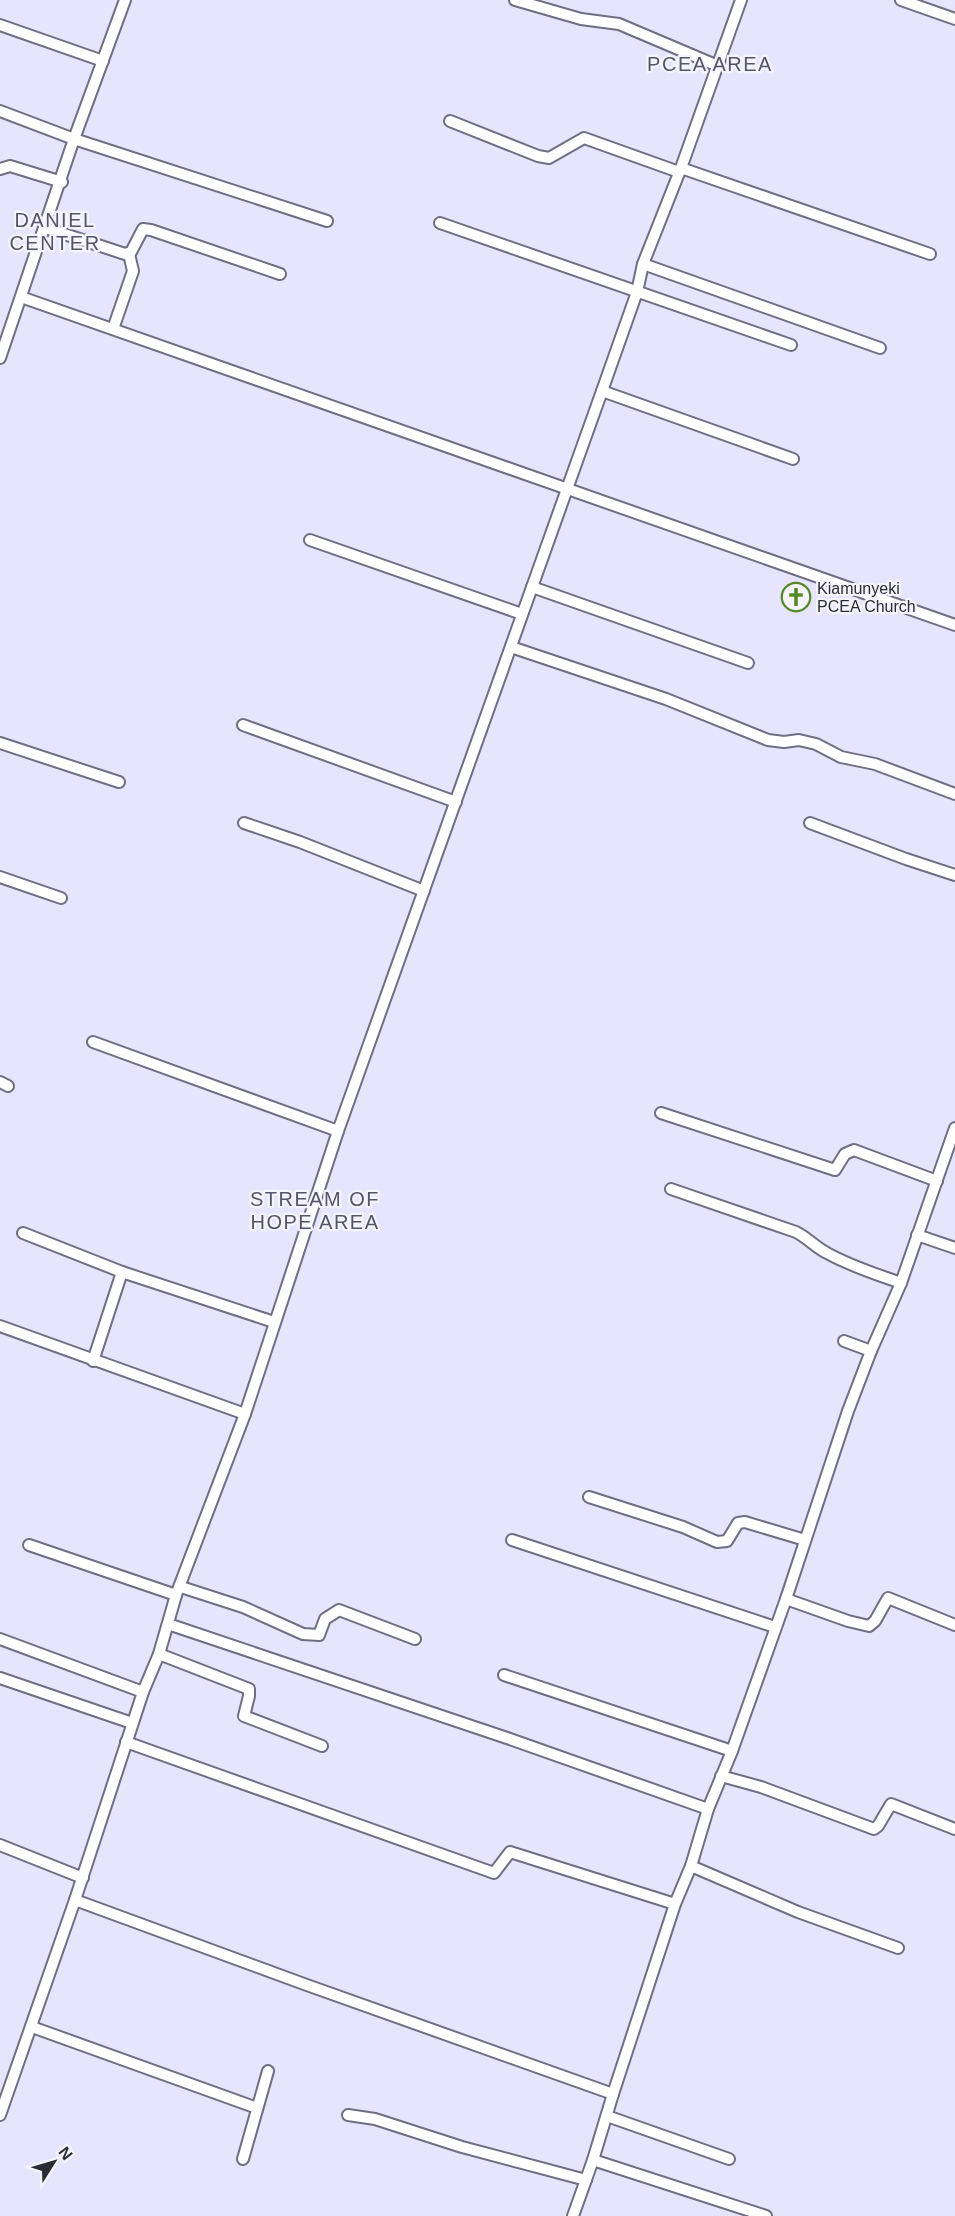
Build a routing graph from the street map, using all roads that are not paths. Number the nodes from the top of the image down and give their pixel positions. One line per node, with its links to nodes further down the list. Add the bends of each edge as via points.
1 (125, 0): 7 (street)
2 (515, 0): 8 (street, via 581,19 619,24)
3 (741, 0): 8 (street)
4 (901, 0): 5 (street)
5 (955, 19)
6 (0, 25): 7 (street)
7 (103, 61): 11 (street)
8 (718, 66): 13 (street)
9 (0, 111): 11 (street)
10 (450, 121): 13 (street, via 538,156 549,158 584,138)
11 (74, 139): 14 (street); 15 (street)
12 (0, 169): 14 (street, via 10,166)
13 (680, 170): 19 (street); 20 (street)
14 (62, 182): 17 (street)
15 (327, 221)
16 (440, 223): 22 (street)
17 (46, 228): 18 (street); 23 (street)
18 (129, 254): 21 (street, via 143,229); 24 (street, via 132,271)
19 (930, 254)
20 (643, 264): 22 (street); 26 (street)
21 (280, 274)
22 (637, 292): 25 (street); 28 (street)
23 (21, 297): 24 (street); 27 (street)
24 (113, 329): 30 (street)
25 (791, 345)
26 (880, 348)
27 (0, 358)
28 (602, 392): 29 (street); 30 (street)
29 (793, 459)
30 (568, 488): 32 (street); 34 (street)
31 (310, 540): 33 (street)
32 (532, 588): 33 (street); 36 (street)
33 (522, 614): 35 (street)
34 (955, 625)
35 (511, 647): 40 (street, via 666,699 768,740 816,744 841,757 875,764); 41 (street)
36 (748, 663)
37 (243, 725): 41 (street)
38 (0, 743): 39 (street)
39 (119, 782)
40 (955, 794)
41 (456, 802): 46 (street)
42 (244, 823): 46 (street)
43 (810, 823): 44 (street)
44 (955, 875)
45 (0, 877): 47 (street)
46 (424, 891): 51 (street)
47 (61, 898)
48 (93, 1042): 51 (street)
49 (661, 1113): 52 (street, via 835,1170 845,1154 854,1150)
50 (955, 1128): 52 (street)
51 (338, 1131): 59 (street)
52 (937, 1180): 55 (street)
53 (671, 1189): 58 (street, via 796,1232 837,1258)
54 (23, 1233): 57 (street)
55 (917, 1235): 56 (street); 58 (street)
56 (955, 1248)
57 (122, 1272): 59 (street); 63 (street)
58 (901, 1283): 62 (street)
59 (274, 1322): 64 (street)
60 (0, 1326): 63 (street)
61 (844, 1341): 62 (street)
62 (871, 1351): 67 (street)
63 (93, 1361): 64 (street)
64 (245, 1414): 69 (street)
65 (589, 1497): 67 (street, via 717,1542 727,1541 738,1523 745,1521)
66 (512, 1540): 73 (street)
67 (805, 1540): 70 (street)
68 (29, 1545): 69 (street)
69 (178, 1591): 71 (street); 75 (street, via 243,1607 303,1634 319,1635 326,1619 339,1610)
70 (786, 1599): 72 (street, via 869,1626 888,1598); 73 (street)
71 (168, 1624): 76 (street); 85 (street)
72 (955, 1625)
73 (775, 1627): 83 (street)
74 (0, 1638): 79 (street)
75 (414, 1639)
76 (159, 1654): 79 (street); 82 (street, via 244,1686 250,1692 244,1716)
77 (504, 1675): 83 (street)
78 (0, 1678): 80 (street)
79 (143, 1692): 80 (street)
80 (132, 1723): 81 (street)
81 (126, 1742): 89 (street); 91 (street, via 494,1873 510,1852)
82 (322, 1746)
83 (732, 1751): 84 (street)
84 (721, 1776): 85 (street); 86 (street, via 874,1829 891,1804)
85 (708, 1809): 88 (street)
86 (955, 1829)
87 (0, 1845): 89 (street)
88 (691, 1866): 91 (street); 92 (street, via 798,1912)
89 (83, 1878): 90 (street)
90 (75, 1900): 93 (street); 95 (street)
91 (675, 1904): 95 (street)
92 (898, 1948)
93 (32, 2027): 96 (street); 97 (street)
94 (268, 2071): 96 (street)
95 (613, 2094): 99 (street)
96 (257, 2108): 100 (street)
97 (0, 2115)
98 (348, 2115): 103 (street, via 375,2119)
99 (607, 2116): 101 (street); 102 (street)
100 (243, 2159)
101 (729, 2159)
102 (593, 2160): 103 (street); 105 (street)
103 (586, 2180): 104 (street)
104 (573, 2216)
105 (766, 2216)

